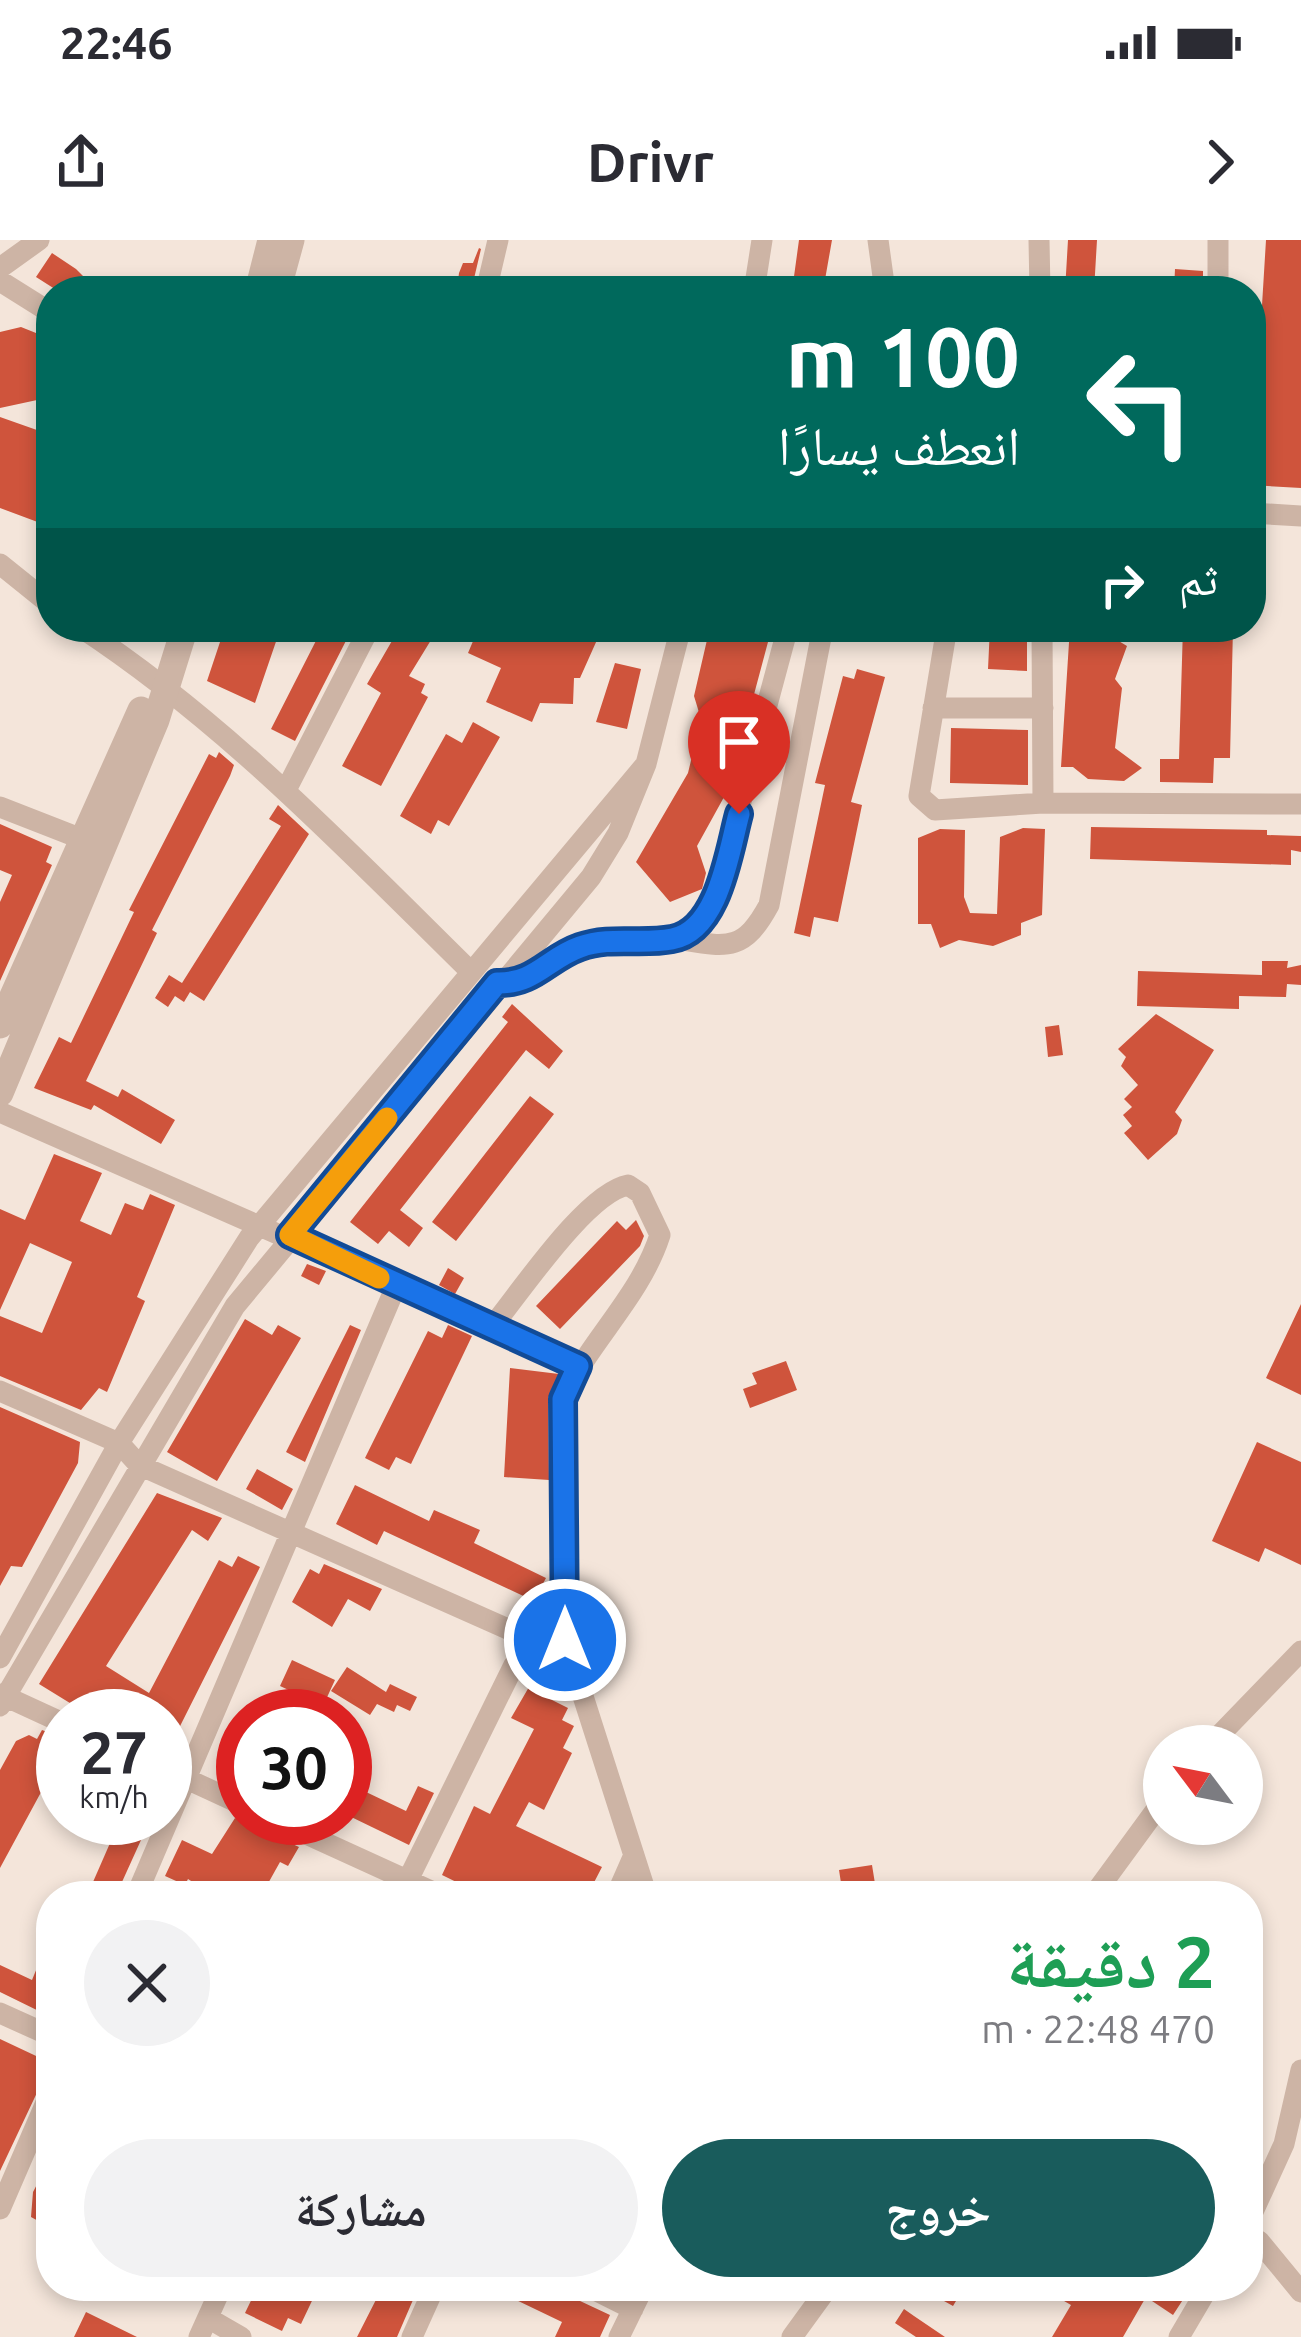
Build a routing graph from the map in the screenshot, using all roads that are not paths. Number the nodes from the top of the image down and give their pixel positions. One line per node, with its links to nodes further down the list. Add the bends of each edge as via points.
1 (39, 240): 9 (street)
2 (271, 240): 10 (street)
3 (291, 240): 11 (street)
4 (498, 240): 12 (street)
5 (763, 240): 13 (street)
6 (878, 240): 14 (street)
7 (1039, 240): 15 (street)
8 (1218, 240): 16 (street)
9 (0, 268)
10 (262, 276)
11 (281, 276)
12 (490, 276)
13 (757, 276)
14 (883, 276)
15 (1040, 276)
16 (1218, 276)
17 (0, 281): 18 (street)
18 (36, 304)
19 (1266, 514): 20 (street)
20 (1301, 516)
21 (2, 570): 22 (street)
22 (36, 594)
23 (102, 642): 32 (street)
24 (168, 642): 32 (street)
25 (179, 642): 32 (street)
26 (362, 642): 36 (street)
27 (677, 642): 35 (street)
28 (784, 642): 41 (street, via 716,895)
29 (820, 642): 41 (street, via 769,904 739,944)
30 (944, 642): 33 (street)
31 (1042, 642): 34 (street)
32 (161, 683): 36 (street); 40 (street); 45 (street)
33 (933, 708): 34 (street); 37 (street, via 919,796 935,810)
34 (1042, 708): 37 (street)
35 (646, 764): 42 (street); 43 (street, via 591,877)
36 (286, 790): 42 (street)
37 (1043, 803): 38 (street)
38 (1301, 804)
39 (0, 807): 40 (street)
40 (82, 839): 44 (street)
41 (676, 939): 43 (street, via 596,942 520,983)
42 (469, 969): 47 (street)
43 (497, 983): 48 (street)
44 (0, 1024)
45 (0, 1093)
46 (0, 1112): 47 (street)
47 (260, 1224): 48 (street); 53 (street)
48 (290, 1235): 49 (street); 54 (street, via 235,1306)
49 (396, 1286): 50 (street); 55 (street)
50 (491, 1328): 51 (street); 51 (street, via 592,1207 628,1185 660,1235 621,1312)
51 (578, 1366): 56 (street, via 563,1399)
52 (0, 1390): 53 (street)
53 (119, 1443): 54 (street); 58 (street)
54 (139, 1465): 55 (street); 59 (street)
55 (288, 1532): 56 (street); 62 (street)
56 (556, 1643): 66 (street); 69 (street, via 514,1665)
57 (1301, 1651): 61 (street)
58 (0, 1658)
59 (2, 1699): 60 (street)
60 (36, 1712)
61 (1229, 1725)
62 (192, 1767)
63 (1143, 1828): 72 (street)
64 (158, 1845): 67 (street)
65 (323, 1845): 68 (street)
66 (634, 1855): 70 (street); 71 (street)
67 (143, 1881)
68 (390, 1881)
69 (406, 1881)
70 (623, 1881)
71 (642, 1881)
72 (1104, 1881)
73 (0, 2012): 74 (street)
74 (36, 2029)
75 (1301, 2069): 77 (street, via 1280,2157)
76 (36, 2126): 78 (street)
77 (1263, 2189)
78 (0, 2209)
79 (1263, 2254): 80 (street)
80 (1301, 2291)
81 (428, 2301): 89 (street)
82 (617, 2301): 86 (street)
83 (637, 2301): 86 (street)
84 (818, 2301): 91 (street)
85 (1200, 2301): 92 (street)
86 (633, 2309): 90 (street)
87 (203, 2328): 88 (street)
88 (242, 2337)
89 (412, 2337)
90 (619, 2337)
91 (792, 2337)
92 (1179, 2337)

